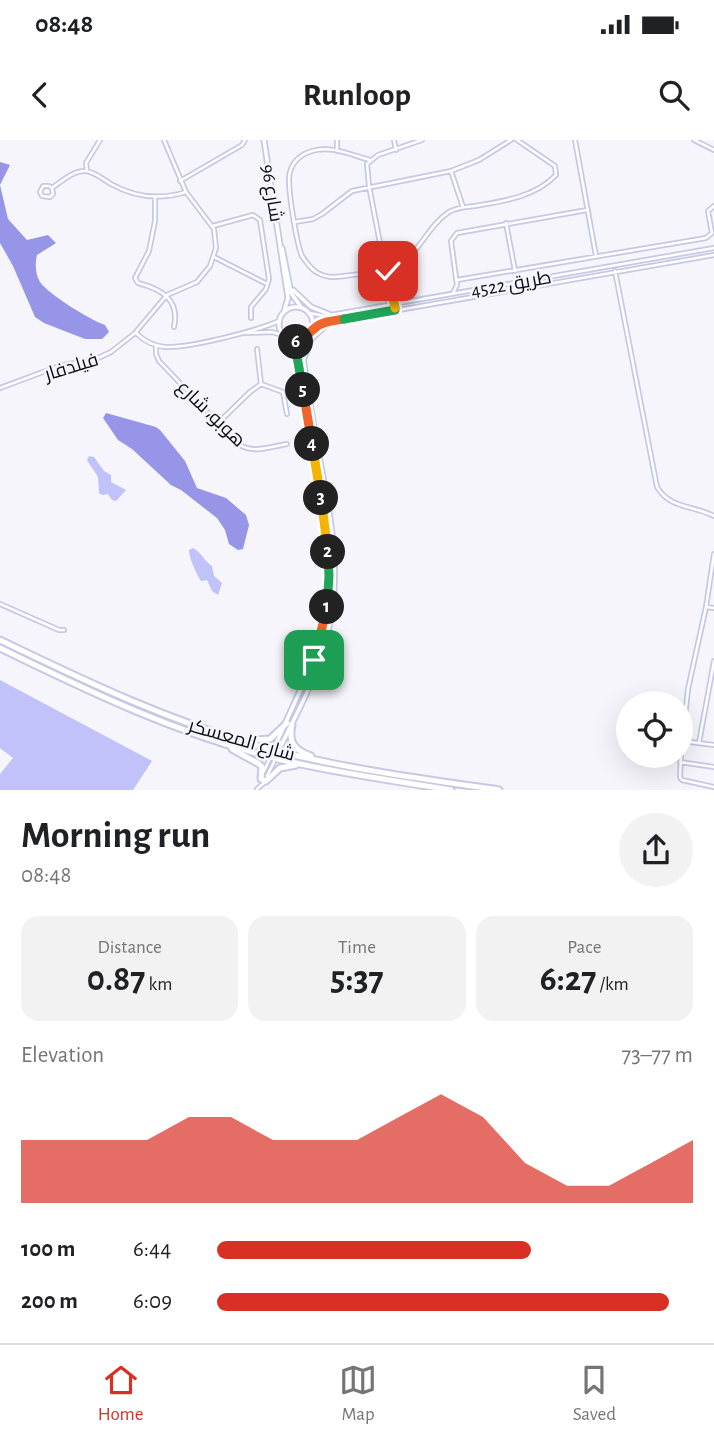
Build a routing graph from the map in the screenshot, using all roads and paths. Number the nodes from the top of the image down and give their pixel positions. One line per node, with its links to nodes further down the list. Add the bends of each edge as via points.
1 (100, 140): 17 (street, via 86,163)
2 (164, 140): 18 (street)
3 (245, 140): 18 (street)
4 (264, 140): 29 (street, شارع 96)
5 (337, 140): 14 (street)
6 (394, 140): 12 (street)
7 (422, 140): 12 (street)
8 (511, 140): 16 (street, via 479,160)
9 (517, 140): 24 (street, via 555,166 556,176 538,190)
10 (575, 140): 25 (street)
11 (694, 140): 13 (street)
12 (396, 150): 15 (street)
13 (714, 150)
14 (337, 151): 15 (street); 26 (street, via 308,152 292,165 289,181)
15 (370, 160): 19 (street)
16 (451, 170): 19 (street); 24 (street)
17 (87, 171): 20 (street); 22 (street, via 123,191)
18 (180, 181): 21 (street)
19 (369, 186): 26 (street, via 348,193 313,219); 34 (street)
20 (52, 188)
21 (186, 192): 22 (street); 28 (street)
22 (155, 197): 45 (street, via 149,251 135,278)
23 (714, 206): 32 (street, via 708,211 712,230 706,238)
24 (463, 207): 34 (street, via 444,216 404,263)
25 (587, 210): 27 (street); 32 (street)
26 (295, 222): 37 (street, via 302,254 316,272 337,278)
27 (506, 223): 35 (street, طريق 4522); 40 (street, via 454,236)
28 (213, 226): 33 (street); 41 (street, via 253,215 258,218)
29 (281, 246): 42 (street, شارع 96); 50 (street, شارع 96, via 288,298)
30 (714, 248): 43 (street, طريق 4522)
31 (714, 255): 36 (street, طريق 4522)
32 (596, 256): 35 (street)
33 (214, 257): 41 (street); 45 (street, via 197,282)
34 (385, 269): 38 (street); 39 (street)
35 (515, 271): 40 (street)
36 (615, 271): 49 (street, طريق 4522); 72 (street, via 657,487 677,505)
37 (379, 275)
38 (390, 277): 39 (street); 46 (street)
39 (384, 278): 47 (street)
40 (457, 282): 43 (street); 44 (street)
41 (268, 285): 54 (street, via 253,302)
42 (290, 285): 48 (street, شارع 96); 53 (street, via 303,302)
43 (464, 291): 44 (street, طريق 4522)
44 (453, 293): 46 (street, طريق 4522)
45 (167, 295): 57 (street, via 175,312); 59 (street, فيلدفار)
46 (394, 304): 47 (street, طريق 4522); 49 (street)
47 (389, 305): 51 (street); 53 (street, طريق 4522)
48 (302, 308): 50 (street); 52 (street)
49 (395, 310): 51 (street, طريق 4522)
50 (284, 312): 55 (street)
51 (390, 312): 56 (street, طريق 4522)
52 (309, 313): 53 (street, طريق 4522); 58 (street)
53 (331, 315)
54 (251, 318)
55 (279, 321): 60 (street); 61 (street)
56 (330, 322): 58 (street, طريق 4522); 66 (street, via 311,339)
57 (174, 327)
58 (312, 329): 62 (street)
59 (135, 332): 64 (street); 68 (street, فيلدفار, via 101,357 59,366)
60 (243, 333): 61 (street); 64 (street, via 180,346)
61 (282, 335): 63 (street)
62 (305, 338): 63 (street); 66 (street)
63 (292, 342): 82 (street, via 327,536 329,576 326,614 314,660)
64 (156, 346): 70 (street, هوبو، شارع, via 159,361)
65 (257, 349): 67 (street)
66 (303, 360): 82 (street, via 335,574 331,617 317,670)
67 (261, 384): 69 (street, via 283,392); 70 (street)
68 (0, 388)
69 (287, 414)
70 (218, 423): 71 (street, هوبو، شارع, via 246,448)
71 (287, 444)
72 (714, 516)
73 (714, 554): 75 (street)
74 (0, 604): 77 (street)
75 (706, 607): 76 (street); 81 (street)
76 (714, 608)
77 (64, 630)
78 (0, 640): 83 (main road, شارع المعسكر, via 127,700)
79 (0, 648): 84 (main road, شارع المعسكر, via 163,723)
80 (714, 661): 86 (street)
81 (688, 691)
82 (290, 724): 83 (main road, via 268,740); 88 (street); 90 (main road, via 295,748)
83 (231, 738): 88 (main road, شارع المعسكر)
84 (216, 740): 89 (main road, شارع المعسكر); 95 (main road, via 255,760 262,767)
85 (693, 742): 86 (street)
86 (699, 743): 87 (street)
87 (714, 746)
88 (276, 750): 89 (street); 90 (main road, شارع المعسكر)
89 (273, 758): 91 (main road, شارع المعسكر); 95 (street)
90 (330, 763): 99 (main road, شارع المعسكر)
91 (302, 764): 95 (main road, via 280,768); 98 (main road, شارع المعسكر)
92 (693, 764): 93 (street)
93 (714, 767)
94 (680, 768): 96 (street, via 682,780)
95 (263, 780): 97 (street)
96 (714, 787)
97 (257, 790)
98 (451, 790)
99 (499, 790)

